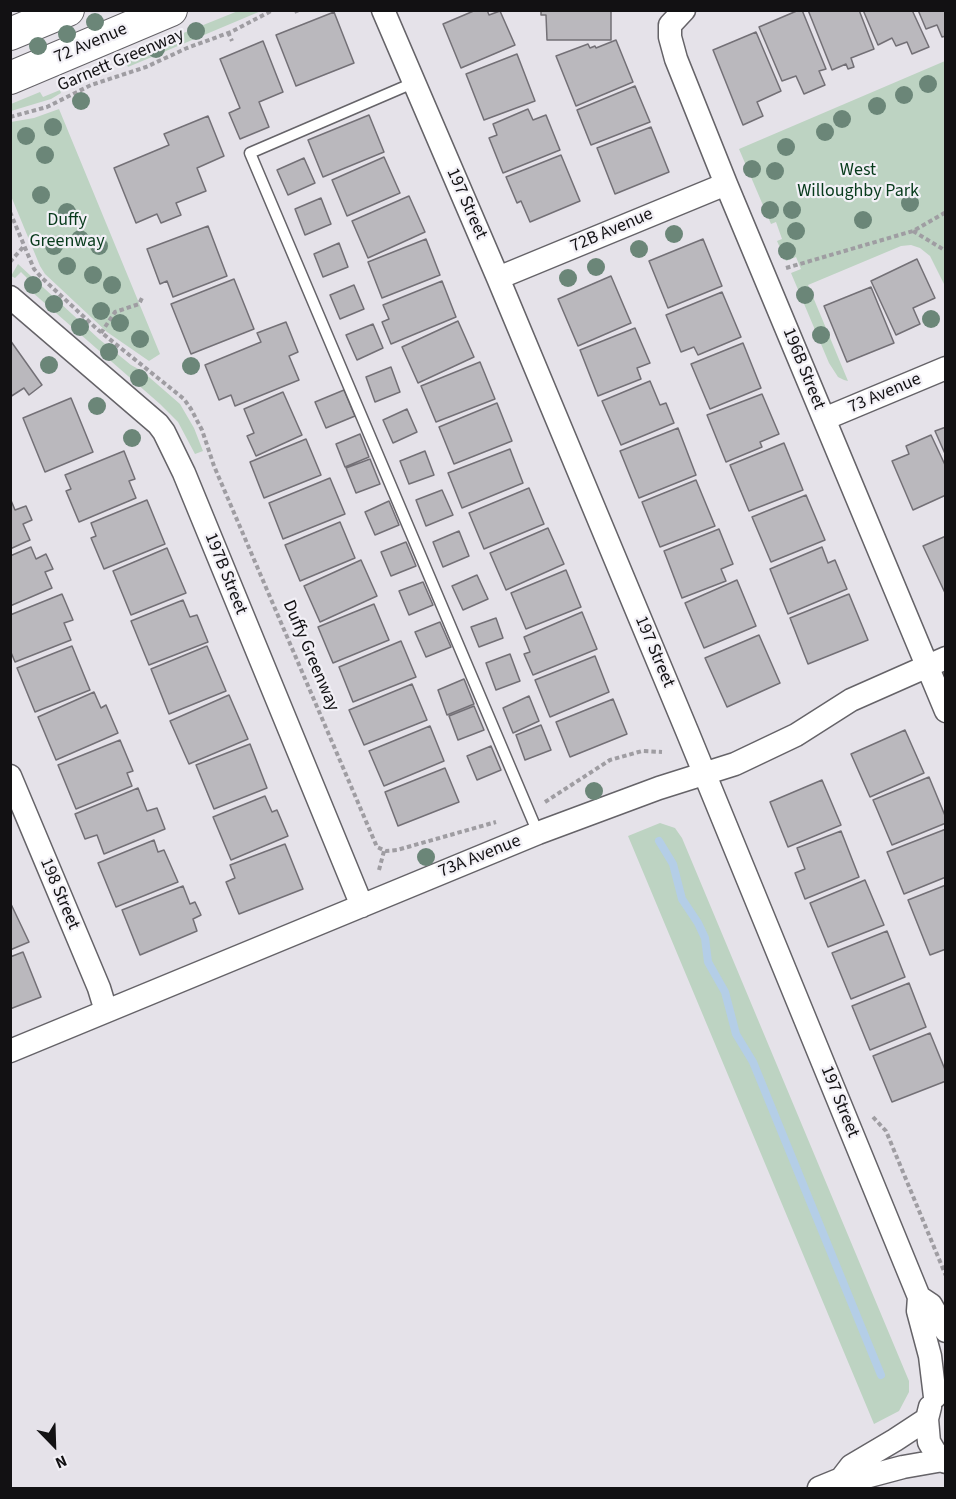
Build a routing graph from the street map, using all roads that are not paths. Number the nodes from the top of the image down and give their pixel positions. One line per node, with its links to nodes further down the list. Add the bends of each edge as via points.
1 (68, 10): 5 (main road)
2 (171, 10): 6 (main road, 72 Avenue)
3 (382, 10): 7 (street, 197 Street)
4 (677, 18): 8 (street, 196B Street, via 669,37)
5 (10, 34)
6 (10, 78)
7 (413, 83): 9 (street, 197 Street); 17 (lane, via 250,153)
8 (726, 184): 9 (street, 72B Avenue); 12 (street, 196B Street)
9 (498, 278): 15 (street, 197 Street)
10 (10, 297): 18 (street, 197B Street, via 164,432 184,472)
11 (945, 369): 12 (street, 73 Avenue)
12 (824, 419): 13 (street, 196B Street)
13 (936, 662): 14 (street, 196B Street); 15 (street, 73A Avenue, via 851,700 763,752)
14 (945, 711)
15 (704, 774): 17 (street, 73A Avenue); 21 (street, 197 Street)
16 (10, 776): 19 (street, 198 Street)
17 (538, 833): 18 (street, 73A Avenue)
18 (362, 906): 19 (street, 73A Avenue)
19 (106, 1011): 20 (street, 73A Avenue)
20 (10, 1051)
21 (919, 1297): 22 (street, 197 Street, via 931,1305); 23 (street, 197 Street, via 918,1311)
22 (945, 1331)
23 (940, 1392): 24 (street, via 929,1407)
24 (927, 1419): 25 (street, via 929,1442); 26 (street, via 851,1467)
25 (944, 1461): 26 (street)
26 (841, 1479): 27 (street)
27 (819, 1488)

